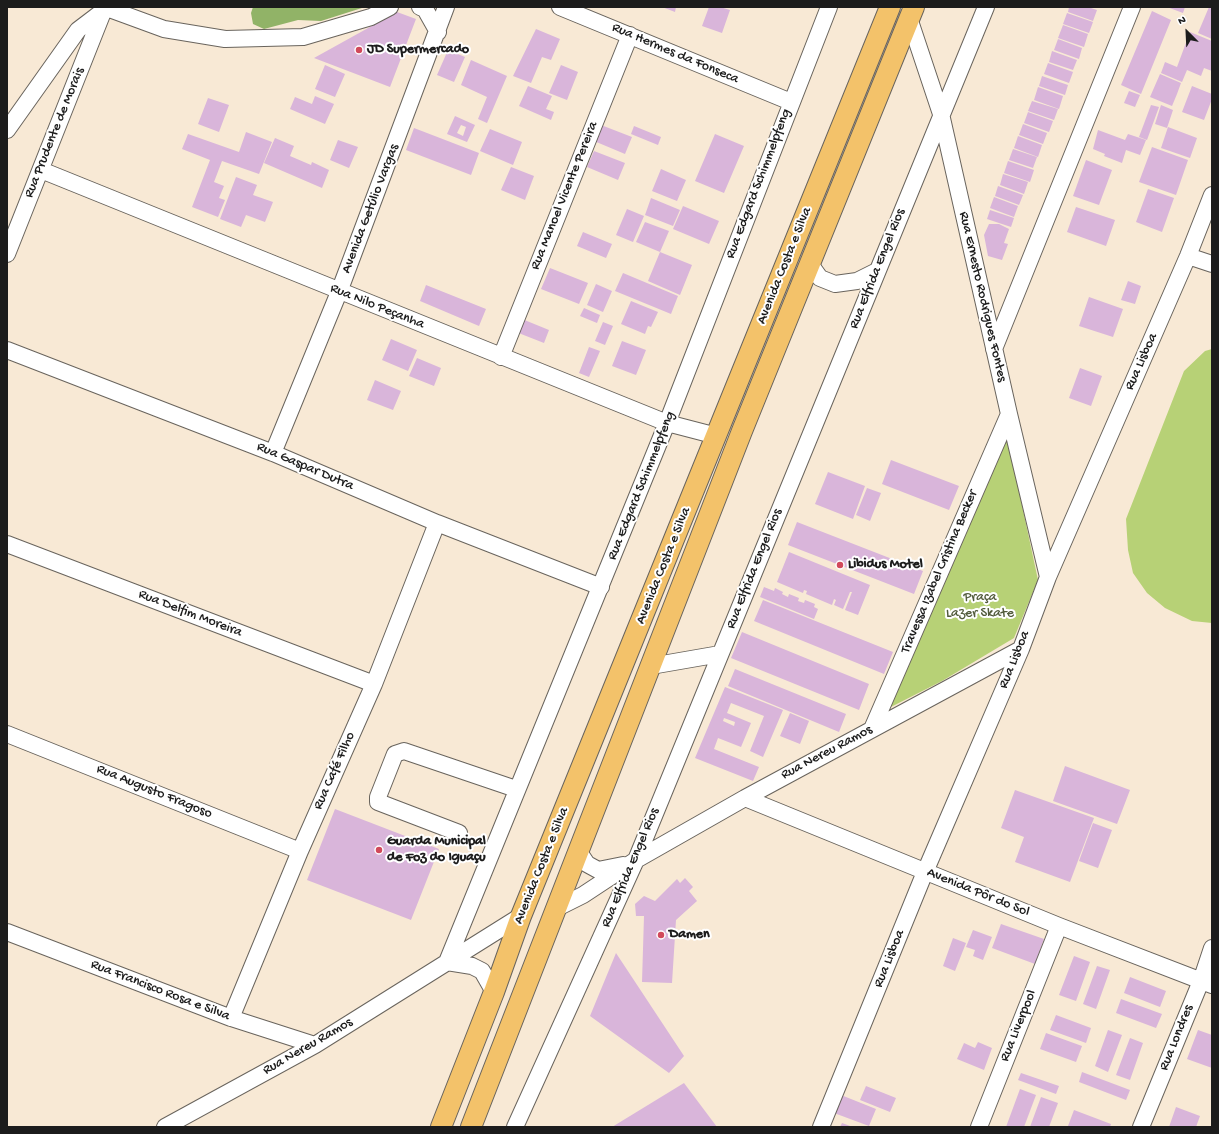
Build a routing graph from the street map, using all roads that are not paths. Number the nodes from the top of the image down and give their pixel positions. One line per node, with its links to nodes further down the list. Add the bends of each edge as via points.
1 (390, 7): 9 (street, via 371,17 302,37 225,39 164,29)
2 (420, 7): 11 (street, via 425,9)
3 (446, 7): 11 (street, Avenida Getúlio Vargas)
4 (560, 7): 12 (street, Rua Hermes da Fonseca)
5 (829, 7): 13 (street, Rua Edgard Schimmelpfeng)
6 (890, 7): 29 (main road, Avenida Costa e Silva)
7 (986, 7): 14 (street, Rua Elfrida Engel Rios)
8 (1132, 7): 24 (street)
9 (104, 9): 15 (street, via 78,30); 16 (street, Rua Prudente de Morais)
10 (912, 12): 14 (street, Rua Ernesto Rodrigues Fontes); 20 (main road, Avenida Costa e Silva)
11 (438, 32): 23 (street, Avenida Getúlio Vargas)
12 (630, 34): 13 (street, Rua Hermes da Fonseca); 26 (street, Rua Manoel Vicente Pereira)
13 (791, 102): 28 (street, Rua Edgard Schimmelpfeng)
14 (941, 114): 22 (street, Rua Elfrida Engel Rios); 24 (street, Rua Ernesto Rodrigues Fontes)
15 (7, 130)
16 (41, 170): 18 (street, Rua Prudente de Morais); 23 (street, Rua Nilo Peçanha)
17 (1212, 195): 19 (street, Rua Lisboa)
18 (7, 254)
19 (1188, 256): 21 (street); 33 (street, Rua Lisboa)
20 (810, 264): 22 (street, via 820,278 835,284 857,281); 37 (main road, Avenida Costa e Silva)
21 (1212, 264)
22 (877, 271): 36 (street, Rua Elfrida Engel Rios)
23 (339, 292): 26 (street, Rua Nilo Peçanha); 30 (street, Avenida Getúlio Vargas)
24 (994, 349): 27 (street, Rua Ernesto Rodrigues Fontes)
25 (7, 350): 30 (street, Rua Gaspar Dutra)
26 (501, 357): 28 (street, Rua Nilo Peçanha)
27 (1009, 414): 33 (street, Rua Ernesto Rodrigues Fontes); 39 (street, Travessa Izabel Cristina Becker)
28 (667, 423): 29 (street, Rua Nilo Peçanha); 34 (street, Rua Edgard Schimmelpfeng)
29 (717, 436): 49 (main road, Avenida Costa e Silva)
30 (273, 454): 31 (street, Rua Gaspar Dutra)
31 (437, 523): 34 (street, Rua Gaspar Dutra); 38 (street, Rua Café Filho)
32 (7, 544): 38 (street, Rua Delfim Moreira)
33 (1048, 577): 35 (street, Rua Lisboa)
34 (601, 587): 41 (street, Rua Edgard Schimmelpfeng)
35 (1021, 649): 39 (street, Rua Nereu Ramos); 47 (street, Rua Lisboa)
36 (720, 654): 37 (street); 46 (street, Rua Elfrida Engel Rios)
37 (651, 666): 45 (main road, Avenida Costa e Silva)
38 (374, 684): 44 (street, Rua Café Filho)
39 (872, 729): 42 (street, Rua Nereu Ramos)
40 (7, 734): 44 (street, Rua Augusto Fragoso)
41 (516, 789): 43 (street, via 404,751 395,754 378,802); 53 (street, Rua Edgard Schimmelpfeng)
42 (745, 798): 46 (street, Rua Nereu Ramos); 47 (street, Avenida Pôr do Sol)
43 (459, 833)
44 (300, 850): 56 (street, Rua Café Filho)
45 (579, 852): 46 (street, via 587,864 598,870); 48 (main road, Avenida Costa e Silva)
46 (636, 860): 48 (street, via 583,896); 61 (street, Rua Elfrida Engel Rios)
47 (925, 872): 50 (street, Avenida Pôr do Sol); 62 (street, Rua Lisboa)
48 (557, 908): 60 (main road, Avenida Costa e Silva)
49 (521, 916): 53 (street, Rua Nereu Ramos); 55 (main road, Avenida Costa e Silva)
50 (1059, 926): 54 (street, Avenida Pôr do Sol); 63 (street, Rua Liverpool)
51 (7, 932): 56 (street, Rua Francisco Rosa e Silva)
52 (1212, 948): 54 (street, Rua Londres)
53 (447, 962): 55 (street, via 472,966 482,972); 57 (street, Rua Nereu Ramos)
54 (1206, 983): 64 (street, Rua Londres)
55 (494, 992): 59 (main road, Avenida Costa e Silva)
56 (231, 1018): 57 (street, Rua Francisco Rosa e Silva)
57 (314, 1045): 58 (street, Rua Nereu Ramos)
58 (165, 1127)
59 (441, 1127)
60 (471, 1127)
61 (515, 1127)
62 (821, 1127)
63 (979, 1127)
64 (1141, 1127)

